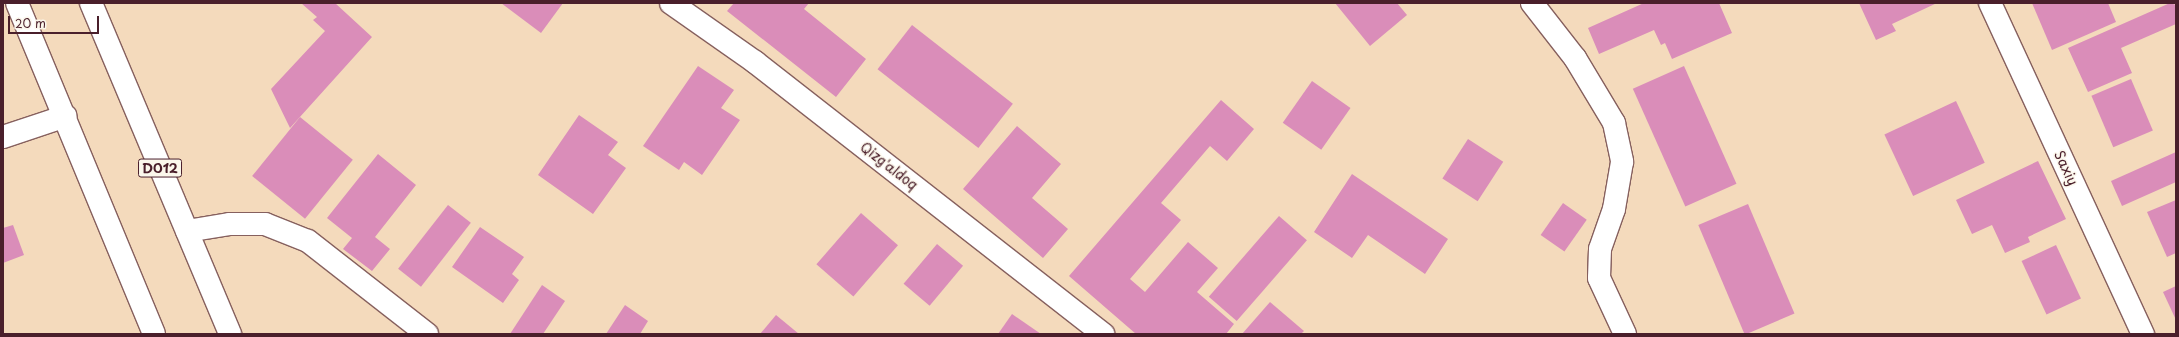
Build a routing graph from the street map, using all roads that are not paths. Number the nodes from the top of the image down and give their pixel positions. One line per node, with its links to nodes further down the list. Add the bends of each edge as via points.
1 (17, 3): 6 (main road)
2 (91, 3): 8 (main road, D012)
3 (671, 3): 12 (main road, Qizg'aldoq, via 761,67)
4 (1532, 3): 13 (main road, via 1575,58 1614,124 1622,162 1614,209 1600,249 1599,278)
5 (1990, 3): 14 (main road, Saxiy)
6 (66, 116): 7 (main road); 9 (main road)
7 (3, 137)
8 (187, 231): 10 (main road, D012); 11 (main road, via 230,224 265,224 308,241)
9 (154, 334)
10 (230, 334)
11 (427, 334)
12 (1103, 334)
13 (1625, 334)
14 (2143, 334)

